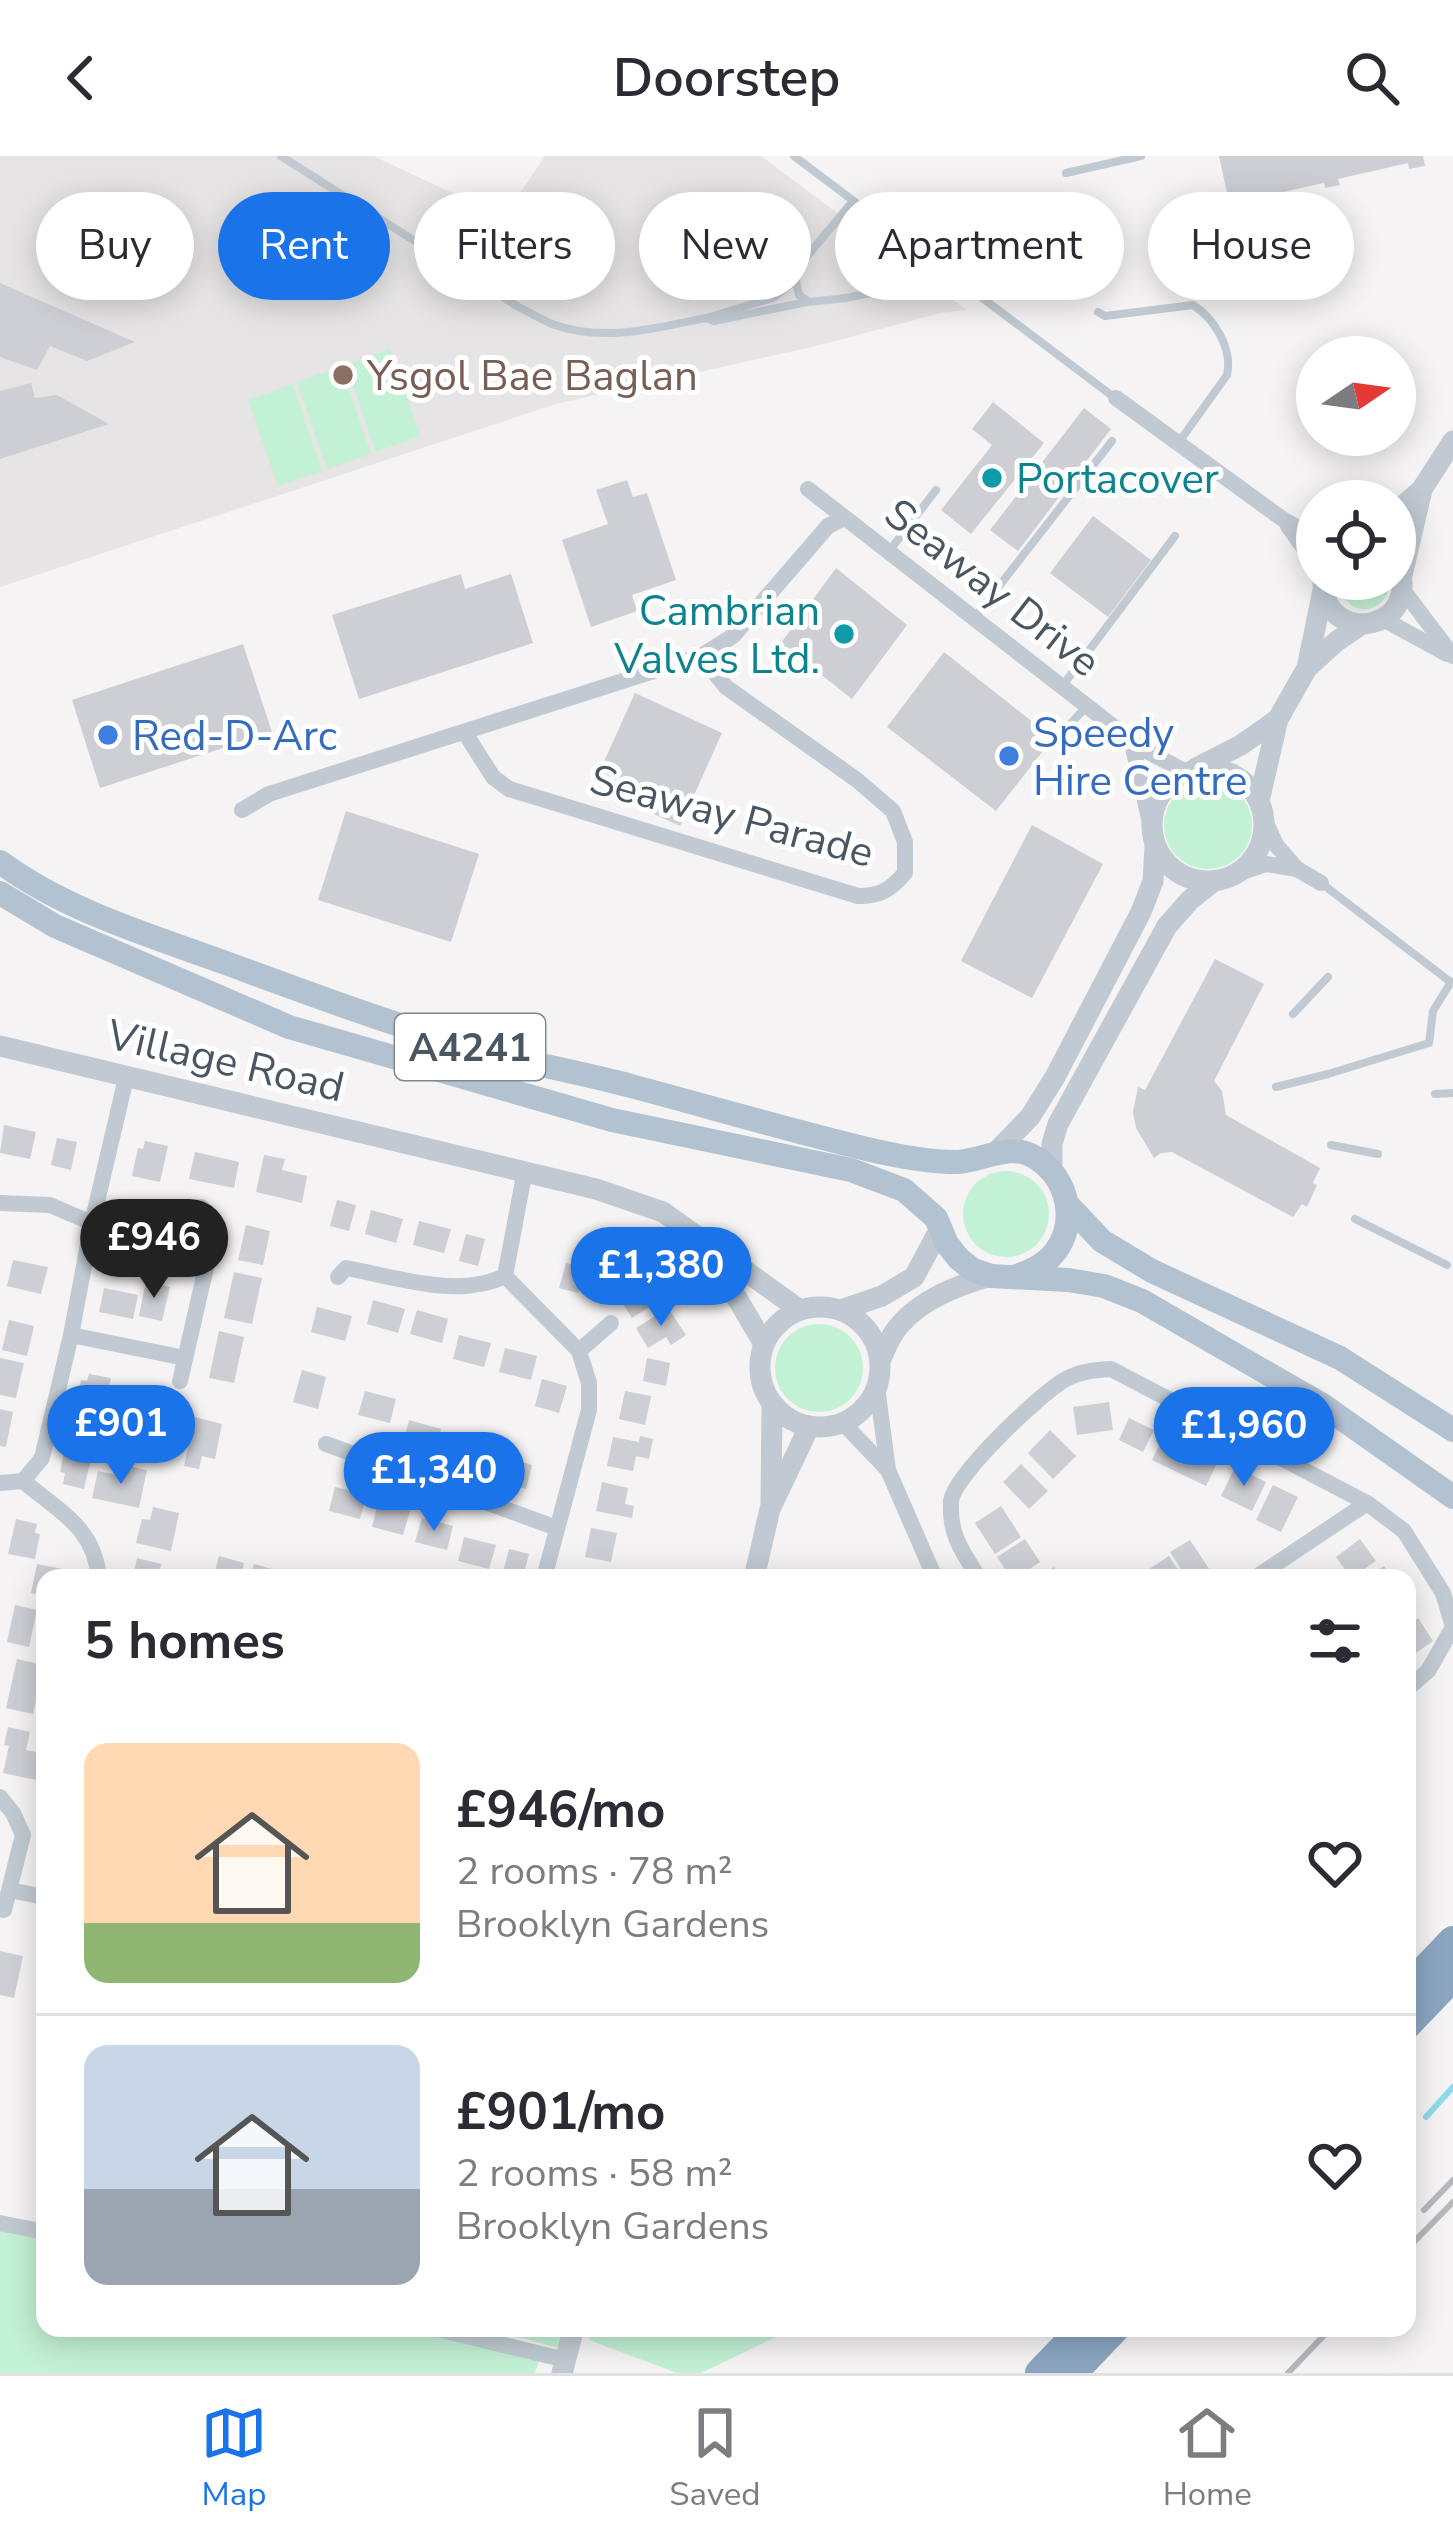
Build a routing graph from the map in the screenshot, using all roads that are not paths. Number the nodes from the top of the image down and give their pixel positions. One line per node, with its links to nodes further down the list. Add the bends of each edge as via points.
1 (281, 156): 14 (lane, via 553,324 622,334)
2 (794, 156): 5 (lane)
3 (1141, 156): 4 (lane)
4 (1066, 173)
5 (842, 192)
6 (835, 222): 7 (lane)
7 (811, 251)
8 (835, 299): 12 (lane)
9 (766, 300): 14 (lane)
10 (806, 300): 12 (lane)
11 (985, 300): 15 (lane)
12 (809, 302): 14 (lane)
13 (1098, 312): 18 (lane, via 1193,305 1225,345 1228,374)
14 (706, 318)
15 (1116, 398): 18 (street)
16 (1453, 440): 20 (street)
17 (1112, 441): 34 (lane)
18 (1178, 443): 25 (street)
19 (808, 489): 24 (street, Seaway Drive)
20 (1422, 489): 22 (street); 23 (street)
21 (936, 490): 29 (lane)
22 (1416, 494)
23 (1416, 512)
24 (844, 518): 29 (street, Seaway Drive); 36 (street, Seaway Parade, via 827,526 733,636)
25 (1284, 520): 26 (street); 28 (street)
26 (1296, 527)
27 (1175, 536): 39 (lane)
28 (1296, 537)
29 (889, 551): 34 (street, Seaway Drive)
30 (1320, 600): 38 (street)
31 (1326, 600): 35 (street, via 1340,618)
32 (1395, 600): 35 (street, via 1393,612)
33 (1416, 600): 37 (street)
34 (974, 618): 39 (street, Seaway Drive)
35 (1372, 622): 37 (street); 38 (street)
36 (700, 656): 42 (street, Seaway Parade); 42 (street, Seaway Parade, via 726,687 893,811 905,872 892,888 858,896 509,789)
37 (1453, 657)
38 (1307, 668): 41 (street)
39 (1062, 686): 40 (street, Seaway Drive)
40 (1087, 706): 43 (lane); 44 (street, Seaway Drive)
41 (1278, 719): 45 (street); 47 (street)
42 (465, 733): 46 (street, Seaway Parade, via 269,794)
43 (1060, 736)
44 (1132, 743): 45 (street, Seaway Drive); 48 (street)
45 (1189, 771): 47 (street, via 1231,773); 48 (street, via 1154,805)
46 (242, 810)
47 (1262, 810): 50 (street, via 1276,845); 51 (street, via 1252,861)
48 (1153, 837): 51 (street, via 1178,874); 63 (street, via 1153,880 1141,912 1055,1077)
49 (0, 862): 63 (main road, A4241, via 62,900 186,949 466,1046 871,1150 949,1162)
50 (1297, 868): 51 (street, via 1266,864); 52 (street)
51 (1224, 878): 66 (street, via 1167,926 1058,1124)
52 (1321, 883): 55 (lane)
53 (0, 893): 71 (main road, A4241, via 56,926 289,1027 612,1120 851,1170 904,1190)
54 (1328, 977): 56 (lane)
55 (1452, 983): 59 (lane, via 1433,1011 1429,1043)
56 (1293, 1013)
57 (0, 1046): 58 (street, Village Road)
58 (126, 1078): 65 (street, Village Road); 70 (street)
59 (1276, 1087)
60 (1453, 1093): 61 (lane)
61 (1435, 1094)
62 (1331, 1144): 64 (lane)
63 (995, 1153): 66 (main road, A4241, via 1023,1152)
64 (1378, 1154)
65 (525, 1170): 73 (street, Village Road, via 663,1212); 75 (street)
66 (1052, 1171): 68 (main road)
67 (0, 1203): 70 (street, via 50,1205)
68 (1068, 1205): 77 (main road, via 1055,1252 1037,1268); 91 (main road, via 1102,1241 1152,1271 1340,1358)
69 (1355, 1219): 74 (lane)
70 (92, 1223): 81 (street)
71 (941, 1227): 77 (main road, A4241, via 959,1259); 79 (street, via 914,1277)
72 (214, 1237): 84 (street)
73 (704, 1242): 78 (street, Village Road); 82 (street, Village Road)
74 (1448, 1265)
75 (505, 1276): 76 (street, via 459,1288 346,1268); 83 (street)
76 (338, 1277)
77 (1003, 1277): 85 (street, via 959,1285 911,1315); 96 (main road, via 1104,1286 1142,1301 1324,1406)
78 (800, 1310): 79 (street); 82 (street)
79 (841, 1310): 85 (street, via 867,1330)
80 (611, 1323): 83 (street)
81 (71, 1335): 84 (street); 94 (street, via 42,1458)
82 (764, 1344): 88 (street, via 760,1375)
83 (579, 1351): 99 (street, via 589,1410)
84 (185, 1358): 86 (street)
85 (880, 1361): 87 (street)
86 (180, 1381)
87 (877, 1387): 89 (street); 93 (street)
88 (772, 1405): 90 (street); 98 (street)
89 (843, 1423): 90 (street); 93 (street)
90 (809, 1427): 98 (street)
91 (1453, 1430)
92 (326, 1444): 99 (street)
93 (888, 1470): 103 (street)
94 (23, 1481): 95 (street); 100 (street, via 81,1529)
95 (0, 1483)
96 (1453, 1497)
97 (1366, 1504): 104 (street, via 1112,1369 1088,1370 1064,1380 1007,1429 953,1490 952,1535); 105 (street); 106 (street, via 1404,1531 1443,1593 1453,1627)
98 (770, 1509): 102 (street)
99 (557, 1528): 101 (street)
100 (98, 1569)
101 (546, 1569)
102 (756, 1569)
103 (931, 1569)
104 (973, 1569)
105 (1268, 1569)
106 (1416, 1681)
107 (0, 1797): 108 (street, via 22,1835)
108 (10, 1891): 109 (street); 110 (street)
109 (36, 1896)
110 (4, 1910)
111 (1453, 1941): 113 (highway)
112 (1453, 1976): 114 (highway)
113 (1416, 1980)
114 (1416, 2015)
115 (0, 2223): 116 (street)
116 (36, 2230)
117 (463, 2337): 121 (street)
118 (572, 2337): 121 (street)
119 (1074, 2337): 122 (highway)
120 (1106, 2337): 123 (highway)
121 (564, 2367)
122 (1040, 2373)
123 (1072, 2373)

